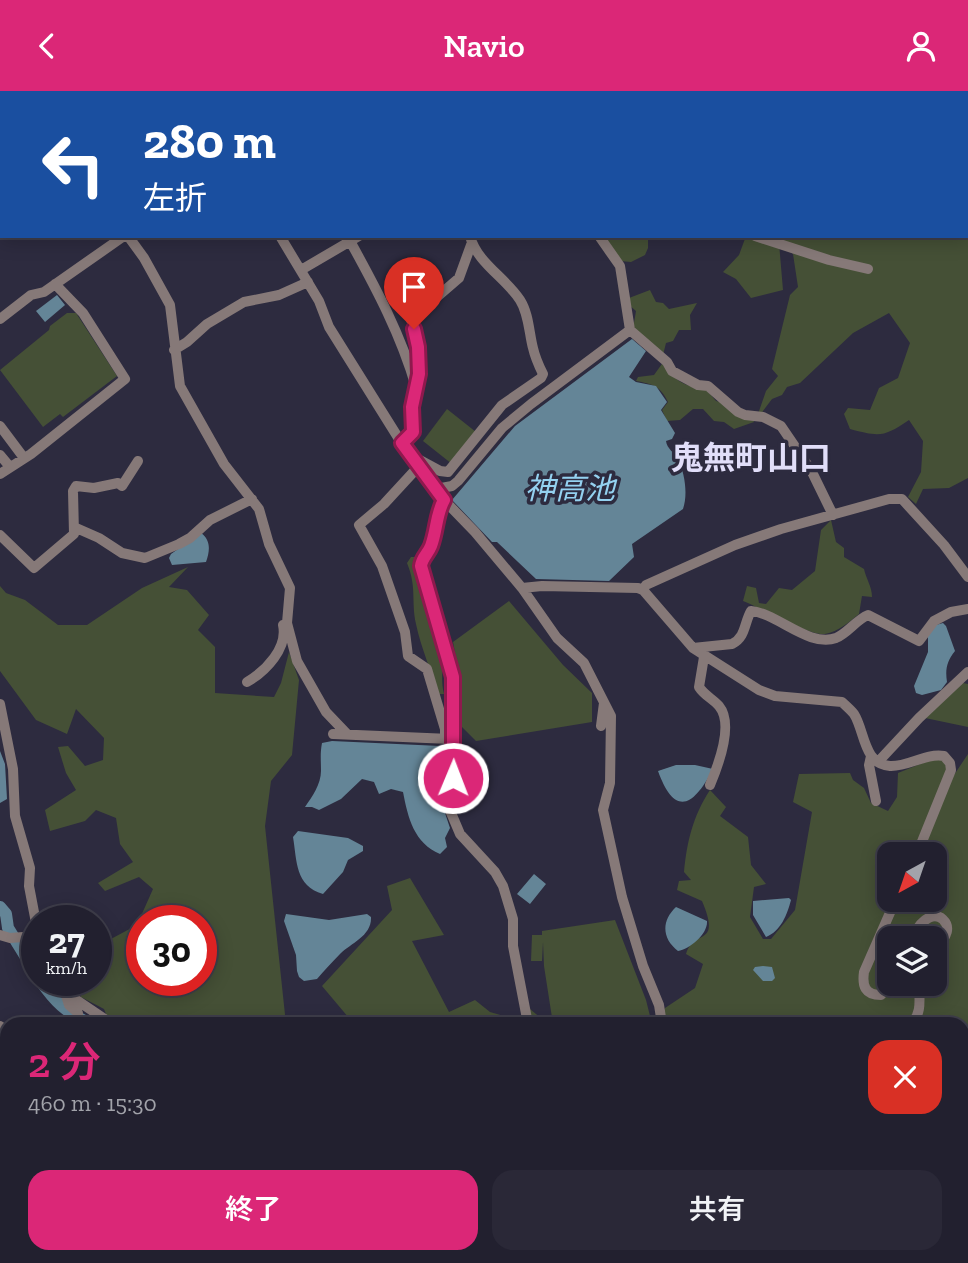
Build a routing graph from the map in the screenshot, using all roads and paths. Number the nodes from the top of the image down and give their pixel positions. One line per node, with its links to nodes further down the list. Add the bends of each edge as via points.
1 (123, 238): 11 (street)
2 (128, 238): 14 (street, via 170,306)
3 (281, 238): 9 (street)
4 (600, 238): 13 (street, via 620,266)
5 (761, 238): 8 (street)
6 (355, 239): 9 (street); 15 (street, via 406,354)
7 (470, 240): 15 (street, via 459,278 430,303 409,311 418,347); 19 (street, via 520,300 541,378 502,405 448,472)
8 (868, 269)
9 (301, 270): 10 (street)
10 (308, 282): 14 (street, via 279,295 244,302); 17 (street, via 329,327)
11 (55, 284): 12 (street); 20 (street, via 83,313 125,379)
12 (0, 319)
13 (630, 330): 24 (street, via 502,428 452,486); 27 (street, via 672,371 708,386 738,412 781,426)
14 (174, 350): 25 (street, via 180,386 224,464)
15 (416, 389): 17 (street, via 413,432)
16 (0, 425): 20 (street)
17 (402, 443): 19 (street)
18 (0, 455): 23 (street)
19 (411, 455): 22 (street)
20 (24, 458): 23 (street)
21 (138, 461): 28 (street, via 122,486 76,486)
22 (419, 466): 24 (street); 45 (street, via 359,525 385,575 405,632 408,656 427,669)
23 (5, 471)
24 (436, 489): 26 (street)
25 (253, 499): 28 (street, via 210,520 190,538 145,558 122,553); 34 (street, via 290,588)
26 (444, 500): 31 (street); 45 (street, via 421,566 453,677)
27 (833, 515): 30 (street, via 902,499); 32 (street, via 735,545)
28 (74, 527): 29 (street, via 74,534 34,568)
29 (0, 535)
30 (968, 577)
31 (522, 588): 32 (street); 39 (street, via 557,638 584,663)
32 (643, 590): 35 (street)
33 (968, 609): 35 (street, via 934,621 919,641 868,615 827,639 751,611 737,641)
34 (286, 613): 38 (street, via 277,654); 43 (street, via 298,661 326,712)
35 (693, 648): 36 (street)
36 (704, 657): 46 (street, via 775,696 842,702 854,714); 47 (street, via 699,687 719,706 726,721)
37 (968, 672): 46 (street)
38 (247, 682)
39 (604, 703): 41 (street); 61 (street, via 611,716 610,783 603,810 622,897)
40 (0, 704): 44 (street)
41 (601, 726)
42 (333, 734): 43 (street)
43 (347, 734): 45 (street)
44 (3, 737): 50 (street, via 13,769 15,816 30,868)
45 (449, 739): 60 (street, via 454,756 449,808 460,834 503,886 513,919 513,946)
46 (874, 759): 48 (street, via 869,765); 49 (street, via 890,766 944,756 950,763 949,778)
47 (710, 785)
48 (876, 801)
49 (922, 842)
50 (33, 905)
51 (919, 926): 52 (street, via 929,915 940,917 947,923)
52 (947, 934)
53 (877, 942): 54 (street, via 862,982)
54 (877, 995)
55 (66, 996): 58 (street)
56 (71, 996): 59 (street)
57 (919, 996): 62 (street)
58 (77, 1017)
59 (102, 1017)
60 (527, 1017)
61 (661, 1017)
62 (917, 1017)

